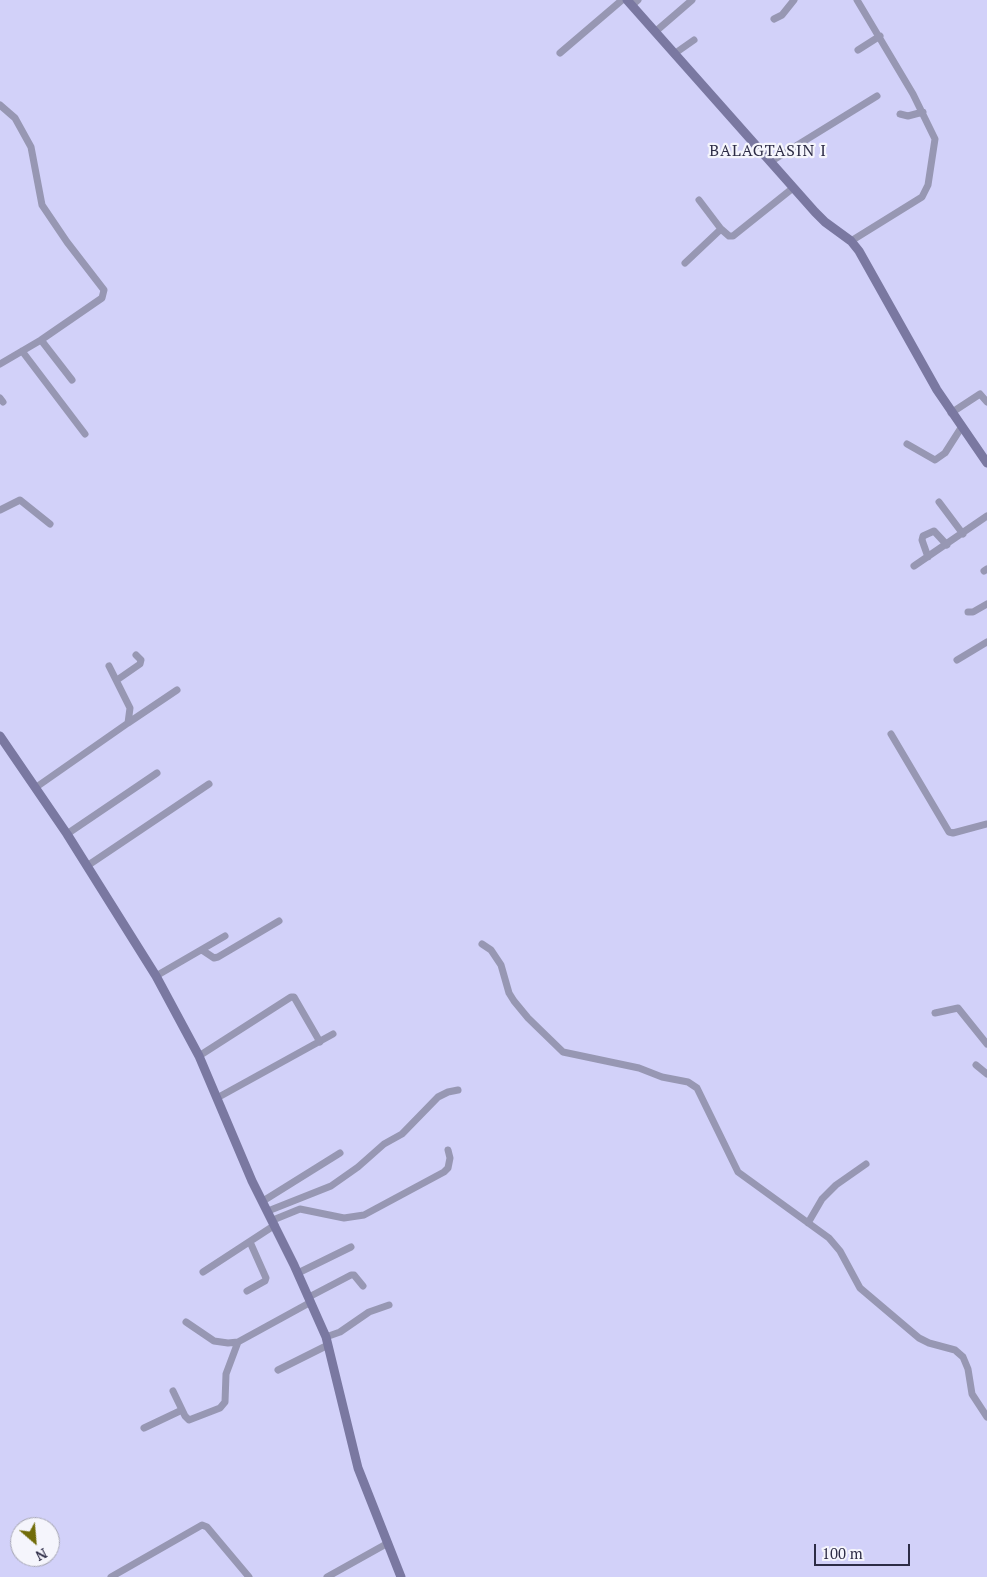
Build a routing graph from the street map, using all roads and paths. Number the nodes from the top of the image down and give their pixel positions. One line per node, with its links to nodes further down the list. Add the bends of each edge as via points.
1 (622, 0): 11 (street)
2 (692, 0): 7 (street)
3 (794, 0): 6 (street, via 782,15)
4 (857, 0): 8 (street)
5 (632, 2): 7 (street)
6 (774, 19)
7 (655, 32): 12 (street)
8 (880, 36): 10 (street); 15 (street)
9 (694, 40): 12 (street)
10 (858, 50)
11 (560, 53)
12 (674, 54): 17 (street)
13 (877, 96): 17 (street)
14 (0, 105): 23 (street, via 15,118 31,147 42,204 104,290 102,298)
15 (923, 112): 16 (street, via 908,116); 21 (street, via 936,139 925,192 916,202)
16 (900, 114)
17 (770, 162): 18 (street)
18 (793, 188): 20 (street, via 733,236); 21 (street, via 825,222)
19 (699, 200): 20 (street)
20 (721, 229): 22 (street)
21 (851, 241): 28 (street, via 868,265)
22 (684, 262)
23 (41, 340): 24 (street); 26 (street)
24 (22, 351): 25 (street); 30 (street)
25 (0, 364)
26 (72, 380)
27 (987, 402): 28 (street, via 980,394)
28 (951, 413): 29 (street)
29 (961, 428): 31 (street, via 945,453 935,460); 32 (street)
30 (85, 434)
31 (907, 444)
32 (987, 463)
33 (939, 502): 37 (street)
34 (0, 510): 36 (street, via 20,500)
35 (987, 516): 37 (street)
36 (50, 524)
37 (963, 534): 38 (street)
38 (946, 545): 39 (street); 39 (street, via 934,531 923,536)
39 (928, 557): 40 (street)
40 (914, 566)
41 (987, 604): 42 (street)
42 (968, 612)
43 (987, 642): 45 (street)
44 (136, 655): 47 (street, via 141,660 140,664)
45 (957, 660)
46 (109, 666): 47 (street)
47 (117, 680): 49 (street, via 130,708)
48 (177, 690): 49 (street)
49 (128, 723): 54 (street)
50 (891, 734): 55 (street, via 949,832)
51 (0, 736): 54 (street)
52 (157, 773): 56 (street)
53 (210, 784): 57 (street)
54 (35, 788): 56 (street)
55 (987, 824)
56 (67, 834): 57 (street)
57 (87, 866): 62 (street)
58 (279, 921): 61 (street, via 218,957 214,958)
59 (226, 936): 61 (street)
60 (482, 944): 78 (street, via 491,950 501,965 514,1001 557,1048 693,1085 738,1172)
61 (202, 950): 62 (street)
62 (156, 976): 67 (street)
63 (934, 1012): 66 (street, via 958,1008)
64 (333, 1034): 65 (street)
65 (320, 1042): 67 (street, via 291,997); 71 (street)
66 (987, 1044)
67 (199, 1056): 71 (street)
68 (976, 1065): 69 (street)
69 (987, 1074)
70 (458, 1090): 76 (street, via 443,1094 402,1134 384,1144 331,1186)
71 (217, 1098): 75 (street)
72 (448, 1150): 77 (street, via 450,1158 444,1172 364,1215 344,1218 300,1209)
73 (340, 1153): 75 (street)
74 (866, 1164): 78 (street, via 822,1199)
75 (263, 1201): 76 (street)
76 (268, 1211): 77 (street)
77 (274, 1223): 79 (street); 82 (street)
78 (808, 1223): 93 (street, via 835,1244 860,1288 919,1338 955,1350 963,1357 972,1394)
79 (250, 1242): 81 (street); 84 (street, via 266,1278)
80 (351, 1247): 82 (street)
81 (204, 1272)
82 (298, 1273): 85 (street)
83 (363, 1286): 85 (street, via 351,1275)
84 (247, 1291)
85 (310, 1300): 88 (street); 89 (street)
86 (389, 1305): 88 (street, via 369,1312)
87 (186, 1322): 89 (street, via 214,1340)
88 (327, 1341): 90 (street); 95 (street, via 358,1468)
89 (238, 1342): 92 (street, via 226,1374 224,1405 190,1420)
90 (278, 1370)
91 (173, 1391): 92 (street)
92 (182, 1410): 94 (street)
93 (987, 1417)
94 (144, 1428)
95 (388, 1543): 98 (street); 99 (street)
96 (111, 1577): 97 (street, via 202,1525)
97 (249, 1577)
98 (327, 1577)
99 (401, 1577)

